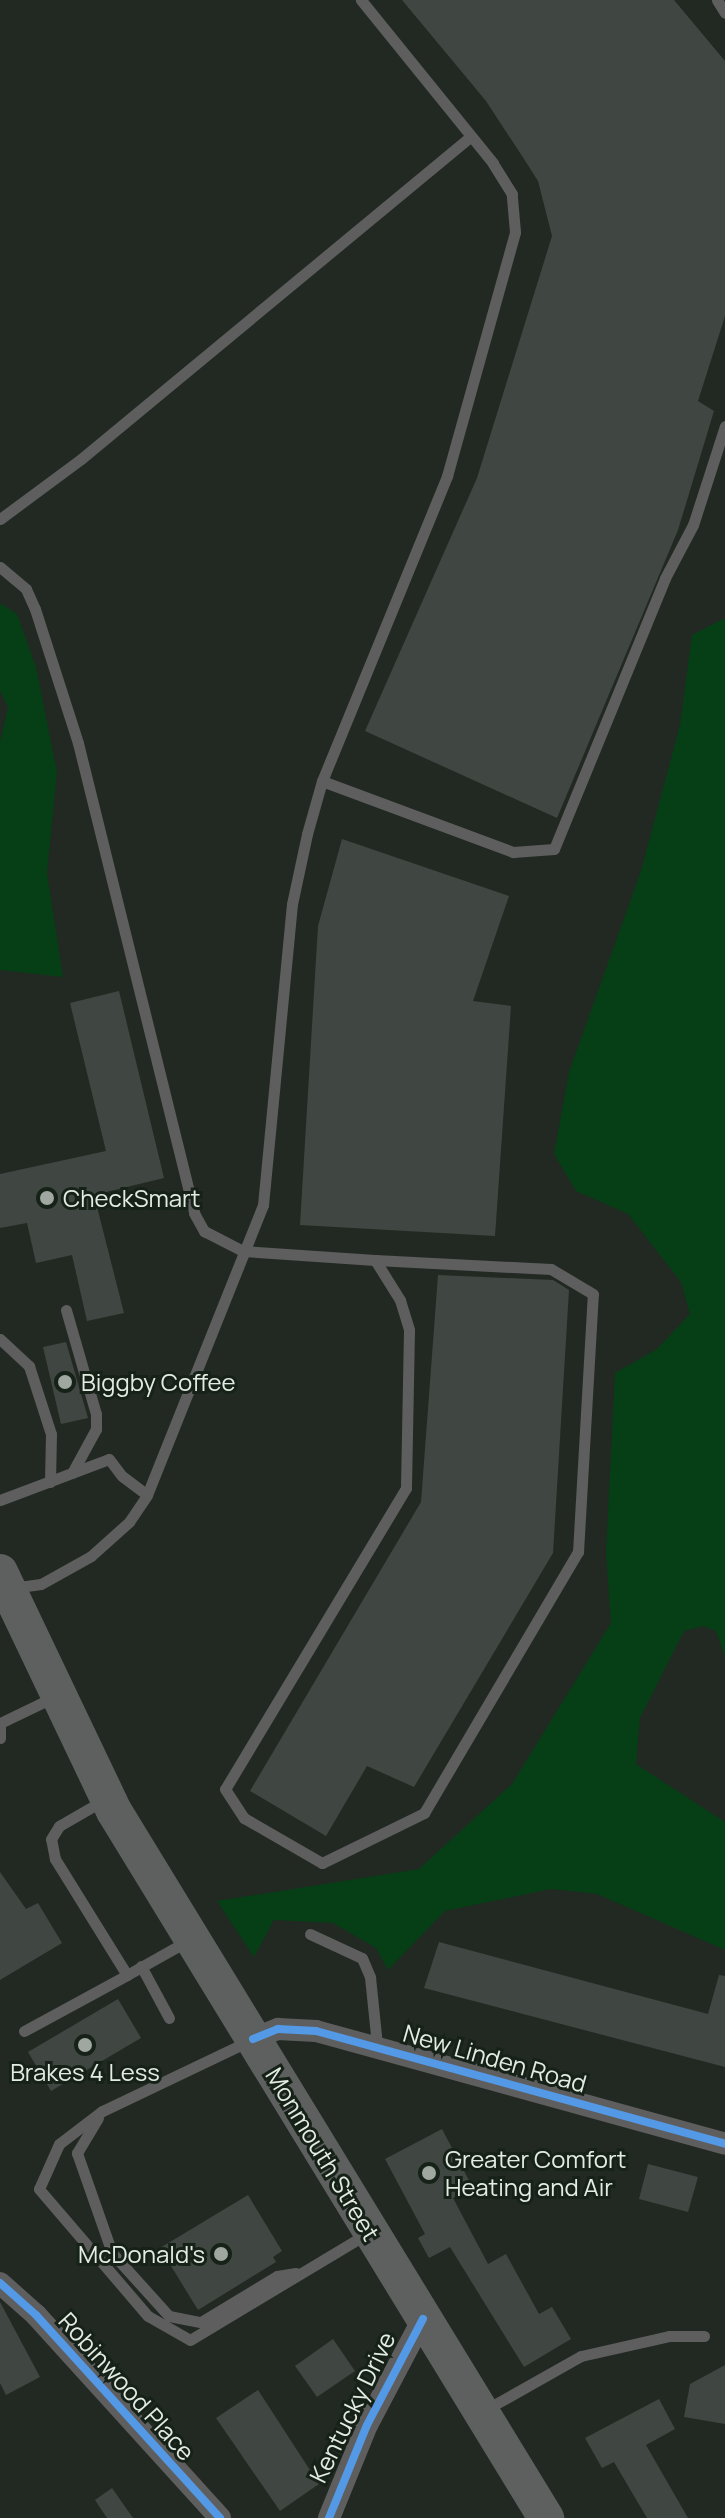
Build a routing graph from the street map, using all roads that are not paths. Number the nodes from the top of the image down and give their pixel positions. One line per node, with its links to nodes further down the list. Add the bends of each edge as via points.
1 (361, 0): 4 (lane)
2 (717, 0): 3 (lane)
3 (725, 13)
4 (470, 137): 6 (lane, via 81,459); 8 (lane, via 512,194 515,232 447,476)
5 (725, 426): 8 (lane, via 693,525 660,589 554,849 513,852)
6 (0, 519)
7 (0, 567): 9 (lane, via 26,589 78,743 187,1197 204,1231)
8 (322, 781): 9 (lane, via 292,904 263,1205)
9 (243, 1251): 10 (lane); 15 (lane)
10 (375, 1260): 10 (lane, via 551,1269 593,1294 578,1552 424,1813 322,1863 244,1818 225,1789 406,1488 409,1330 400,1300)
11 (66, 1310): 13 (lane, via 96,1414 96,1429)
12 (0, 1339): 14 (lane, via 29,1366 51,1434)
13 (72, 1473): 14 (lane); 15 (lane, via 109,1459)
14 (50, 1482): 16 (lane)
15 (147, 1495): 17 (lane, via 129,1522 91,1556 41,1584)
16 (0, 1500)
17 (3, 1583): 18 (main road, Monmouth Street)
18 (59, 1695): 19 (lane); 21 (main road, Monmouth Street)
19 (0, 1723): 20 (lane)
20 (0, 1738)
21 (108, 1797): 23 (main road, Monmouth Street); 25 (lane, via 59,1826 51,1839 55,1859)
22 (310, 1934): 29 (lane, via 362,1958 373,1992)
23 (192, 1938): 24 (lane); 28 (main road, Monmouth Street)
24 (141, 1966): 25 (lane); 26 (lane)
25 (127, 1975): 27 (lane)
26 (169, 2018)
27 (24, 2031)
28 (253, 2039): 29 (street, New Linden Road, via 278,2029); 30 (lane); 32 (main road, Monmouth Street)
29 (377, 2045): 31 (street, New Linden Road)
30 (102, 2111): 33 (lane, via 77,2153 112,2253 169,2316 201,2322 277,2276); 33 (lane, via 59,2144 39,2189 148,2316 190,2340)
31 (725, 2144)
32 (370, 2232): 33 (lane); 35 (main road, Monmouth Street)
33 (303, 2272)
34 (1, 2283): 38 (street, Robinwood Place)
35 (423, 2319): 37 (main road, Monmouth Street); 39 (street, Kentucky Drive, via 367,2425)
36 (704, 2336): 37 (lane, via 669,2336 581,2356)
37 (481, 2413): 40 (main road, Monmouth Street)
38 (220, 2518)
39 (329, 2518)
40 (546, 2518)

